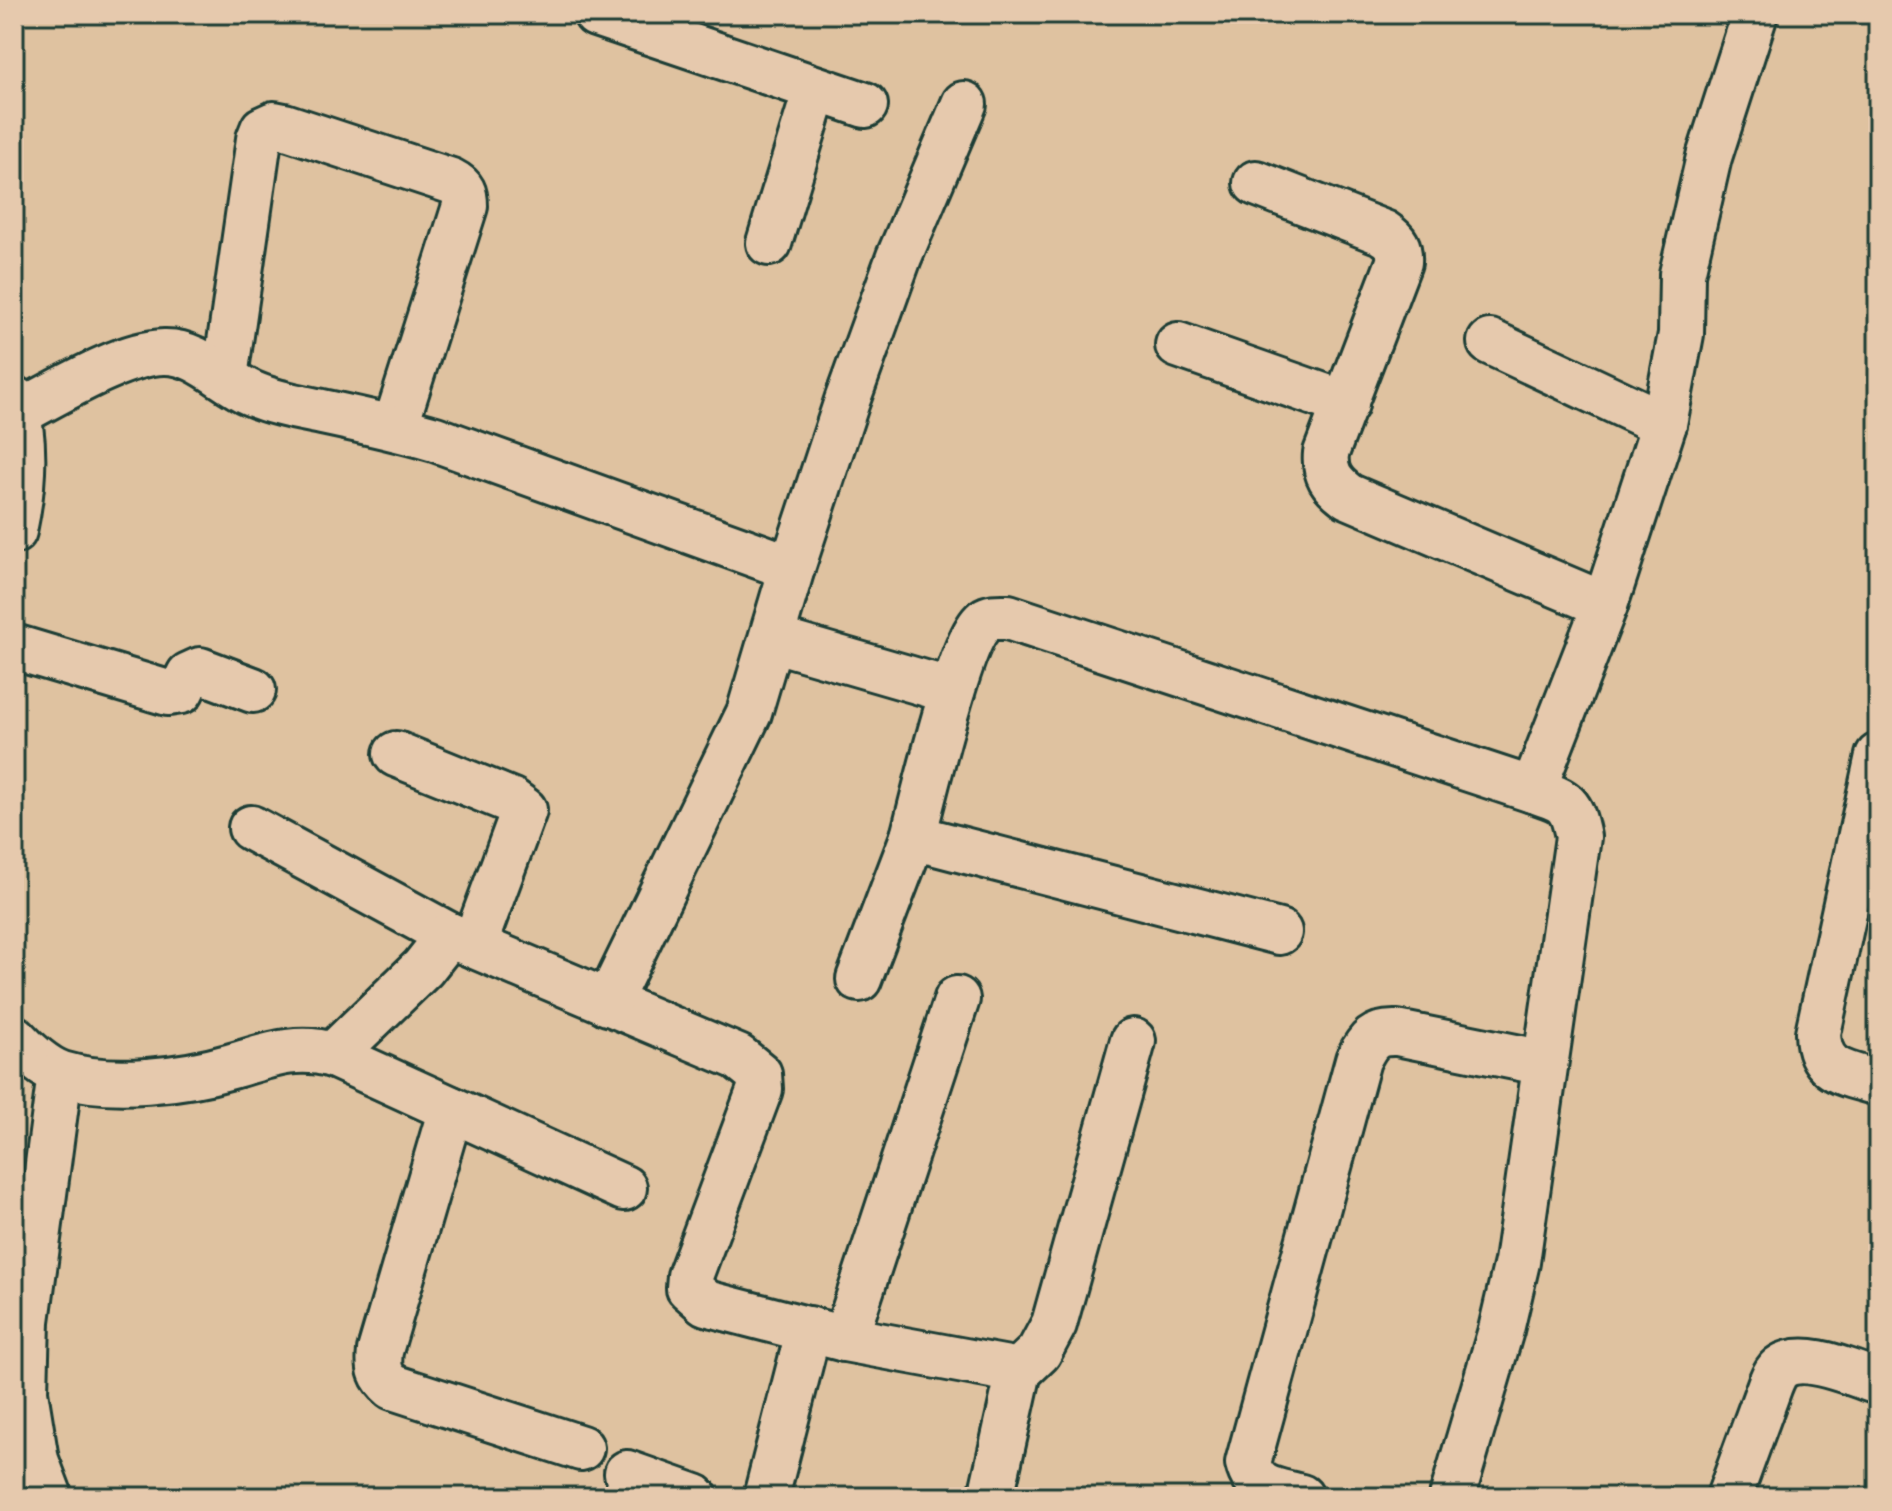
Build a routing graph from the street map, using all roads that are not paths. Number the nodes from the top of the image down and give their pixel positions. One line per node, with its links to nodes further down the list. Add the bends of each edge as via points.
1 (596, 14): 3 (street)
2 (1755, 14): 13 (street, via 1709,157 1682,274 1681,334)
3 (816, 89): 5 (street); 7 (street)
4 (964, 104): 16 (street, via 899,257)
5 (865, 105)
6 (1256, 183): 11 (street, via 1384,233 1400,250)
7 (769, 243)
8 (1490, 342): 13 (street)
9 (1178, 345): 11 (street)
10 (225, 377): 12 (street, via 198,360 166,352 103,370); 14 (street, via 277,402); 14 (street, via 259,139 263,129 284,126 451,181 465,195)
11 (1346, 404): 17 (street, via 1326,453 1334,486)
12 (16, 406): 15 (street, via 22,463)
13 (1664, 424): 17 (street)
14 (395, 427): 16 (street)
15 (14, 531)
16 (792, 568): 18 (street)
17 (1605, 605): 24 (street)
18 (772, 639): 21 (street); 31 (street, via 749,713)
19 (14, 647): 20 (street, via 168,693 181,691 189,675 200,670)
20 (253, 690)
21 (952, 691): 24 (street, via 974,634 984,621 1008,617); 26 (street)
22 (396, 754): 28 (street, via 524,810)
23 (1877, 770): 37 (street, via 1818,1050 1836,1070)
24 (1533, 790): 35 (street, via 1560,800 1573,813 1578,837)
25 (251, 828): 28 (street)
26 (913, 837): 27 (street); 29 (street)
27 (1279, 932)
28 (461, 940): 31 (street); 34 (street)
29 (859, 979)
30 (957, 999): 40 (street)
31 (608, 1003): 40 (street, via 738,1057 759,1074 760,1089 689,1288 706,1303)
32 (14, 1038): 36 (street)
33 (1133, 1041): 41 (street, via 1054,1324 1039,1352)
34 (333, 1055): 36 (street, via 289,1050 198,1074 151,1080); 38 (street)
35 (1545, 1063): 49 (street, via 1397,1033 1381,1033 1366,1044 1248,1463 1260,1486); 50 (street, via 1517,1262)
36 (60, 1074): 45 (street, via 27,1321 25,1392 36,1460)
37 (1878, 1083)
38 (451, 1109): 39 (street); 43 (street, via 380,1351 382,1378 393,1387)
39 (624, 1188)
40 (827, 1334): 41 (street); 47 (street)
41 (1019, 1371): 48 (street)
42 (1878, 1382): 51 (street, via 1812,1361 1779,1369)
43 (581, 1448)
44 (627, 1473): 46 (street)
45 (50, 1497)
46 (695, 1497)
47 (766, 1497)
48 (991, 1497)
49 (1301, 1497)
50 (1452, 1497)
51 (1729, 1497)

